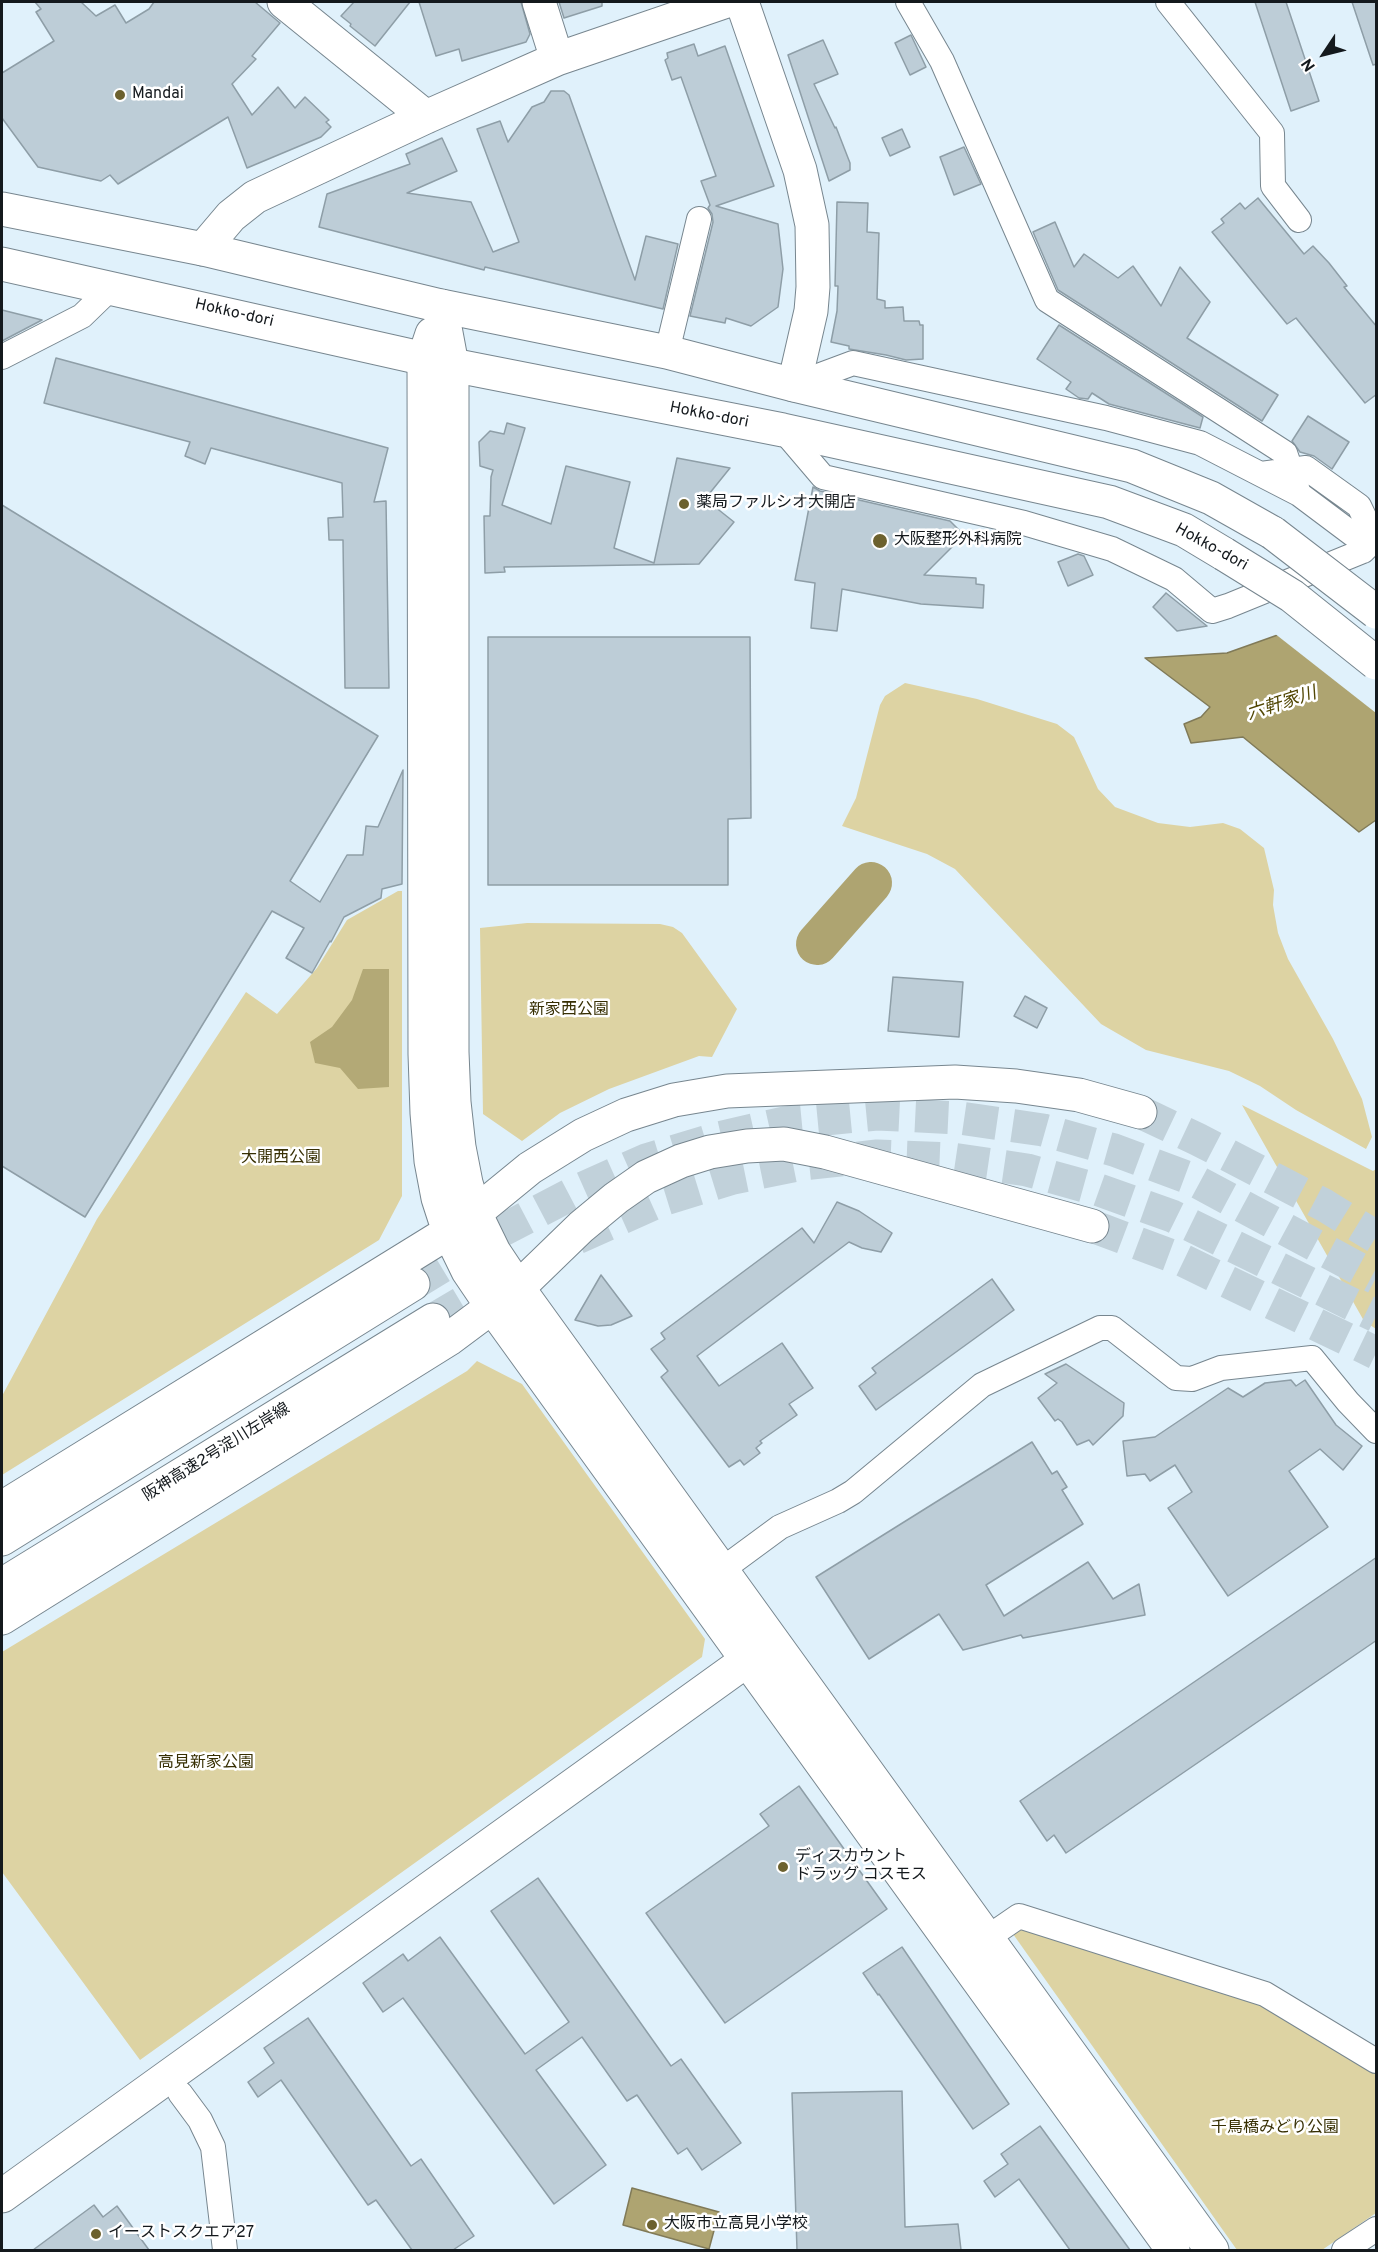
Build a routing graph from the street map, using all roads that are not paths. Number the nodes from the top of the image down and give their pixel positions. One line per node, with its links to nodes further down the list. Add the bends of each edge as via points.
1 (285, 2): 8 (main road)
2 (539, 2): 7 (main road)
3 (724, 2): 7 (main road)
4 (742, 2): 19 (main road, via 801,170 812,225 811,311)
5 (908, 2): 21 (street, via 942,61 1047,300 1285,453)
6 (1168, 2): 11 (street, via 1272,133 1273,186)
7 (557, 59): 8 (main road)
8 (426, 117): 12 (main road, via 255,197 231,216)
9 (2, 209): 12 (main road)
10 (699, 219): 16 (street)
11 (1299, 220)
12 (203, 249): 15 (main road)
13 (2, 264): 14 (main road, Hokko-dori)
14 (112, 287): 17 (street, via 82,316); 18 (main road, Hokko-dori)
15 (441, 306): 16 (main road); 18 (main road)
16 (667, 352): 19 (main road)
17 (2, 357)
18 (438, 361): 20 (main road, Hokko-dori); 28 (main road, via 452,1052 459,1147); 30 (main road, via 426,1101 433,1170)
19 (794, 385): 22 (street, via 853,363 1106,418 1200,443); 25 (main road, bridge, via 1132,466 1211,498 1273,533)
20 (783, 430): 24 (street, via 823,477 1024,523 1112,549 1174,579 1212,611); 26 (main road, Hokko-dori, bridge, via 1109,502 1184,530 1292,596)
21 (1291, 470): 22 (street); 23 (street); 24 (street, via 1306,468 1359,506 1376,539)
22 (1261, 474): 23 (street)
23 (1299, 494): 24 (street, via 1363,542)
24 (1363, 551)
25 (1377, 612)
26 (1377, 663)
27 (1140, 1112): 28 (main road, via 1079,1095 975,1083 727,1091 674,1100 583,1134 530,1168)
28 (475, 1213): 30 (main road); 32 (main road)
29 (1092, 1226): 32 (main road, via 825,1152 784,1144 747,1146 710,1152 646,1177 581,1227)
30 (449, 1232): 33 (main road, via 468,1271); 36 (main road)
31 (413, 1284): 37 (main road)
32 (518, 1288): 33 (main road); 38 (main road)
33 (493, 1308): 40 (main road); 41 (main road)
34 (433, 1320): 39 (main road, 阪神高速2号淀川左岸線)
35 (1377, 1431): 38 (street, via 1312,1358 1221,1368 1192,1380 1176,1378 1112,1328 1100,1328 982,1385 853,1492 780,1527)
36 (2, 1508)
37 (2, 1539)
38 (722, 1570): 40 (street); 42 (main road)
39 (2, 1585)
40 (695, 1589): 43 (main road)
41 (2, 1618)
42 (773, 1641): 43 (main road); 44 (main road)
43 (747, 1660): 47 (main road); 50 (main road)
44 (987, 1938): 45 (street, via 1019,1916 1048,1925 1265,1994); 51 (main road)
45 (1377, 2061)
46 (180, 2093): 49 (street, via 213,2147)
47 (2, 2196)
48 (1377, 2229): 52 (street)
49 (225, 2250)
50 (1173, 2250)
51 (1212, 2250)
52 (1344, 2250)

